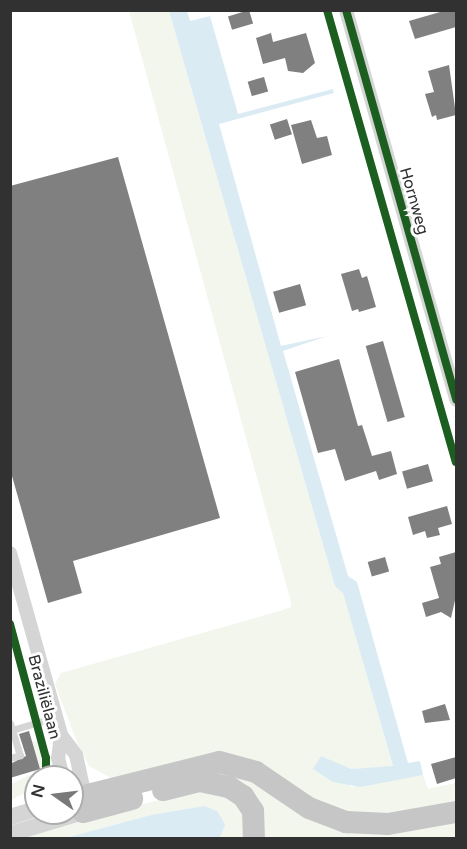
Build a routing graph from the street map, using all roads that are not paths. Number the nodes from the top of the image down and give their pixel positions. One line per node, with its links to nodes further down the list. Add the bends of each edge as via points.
1 (346, 10): 2 (street, Hornweg)
2 (456, 400)
3 (11, 558): 4 (street, Braziliëlaan)
4 (56, 717): 5 (lane); 6 (street, Braziliëlaan)
5 (11, 727): 7 (lane, via 20,755)
6 (61, 735): 8 (street, Braziliëlaan); 9 (street, Braziliëlaan, via 76,755)
7 (10, 758)
8 (60, 765)
9 (77, 765)
10 (84, 801): 12 (highway, via 219,762 256,772 309,808 346,822 388,824)
11 (84, 801): 15 (highway, via 216,782 237,791 249,803 255,819)
12 (456, 812)
13 (29, 825): 14 (street)
14 (10, 834)
15 (254, 838)

